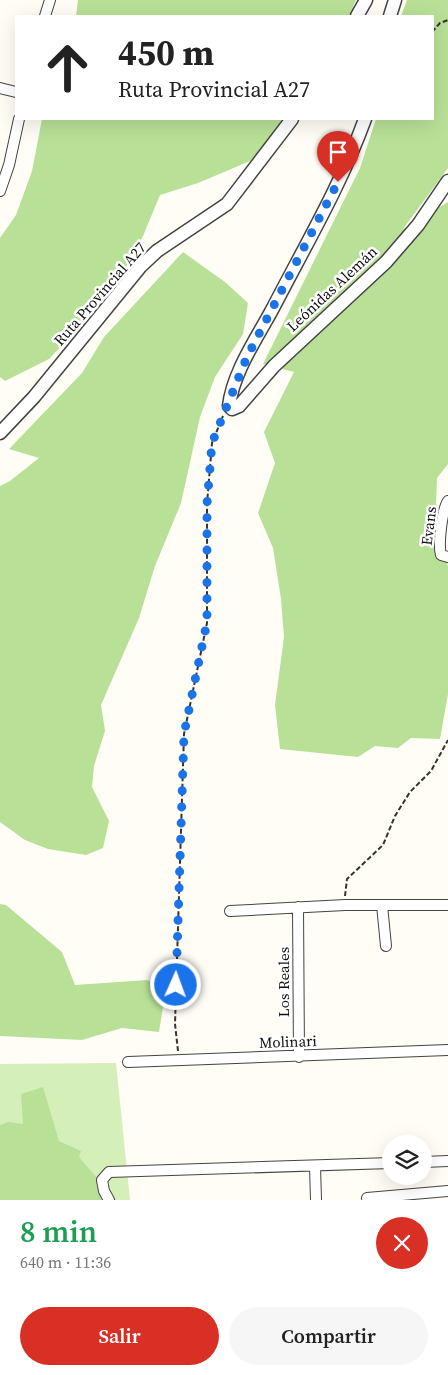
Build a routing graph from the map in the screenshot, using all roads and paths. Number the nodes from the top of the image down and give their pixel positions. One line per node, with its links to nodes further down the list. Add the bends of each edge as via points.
1 (50, 0): 4 (street)
2 (366, 0): 5 (street)
3 (395, 0): 6 (street)
4 (45, 15)
5 (358, 15)
6 (390, 15)
7 (448, 20): 8 (path)
8 (434, 30)
9 (0, 88): 10 (street)
10 (15, 92)
11 (19, 120): 15 (street)
12 (291, 120): 17 (street, Ruta Provincial A27, via 228,204 157,251 141,266 34,397)
13 (365, 120): 16 (street, via 322,214 247,357)
14 (448, 180): 16 (street, Leónidas Alemán, via 418,226 386,262 280,360 239,406 232,409)
15 (0, 192)
16 (229, 406): 29 (path, via 212,443 207,504 207,622 184,734 175,1024)
17 (0, 432)
18 (448, 501): 19 (street, Evans, via 439,548)
19 (444, 556)
20 (448, 740): 23 (path, via 431,770 410,792 395,816 383,845 346,879)
21 (382, 905): 22 (street); 23 (street); 26 (street)
22 (448, 905)
23 (344, 906): 24 (street)
24 (298, 907): 25 (street); 28 (street, Los Reales)
25 (230, 911)
26 (386, 946)
27 (448, 1050): 28 (street, Molinari)
28 (299, 1057): 29 (street, Molinari)
29 (179, 1061): 30 (street, Molinari)
30 (128, 1062)
31 (448, 1161): 32 (street)
32 (432, 1162)
33 (382, 1163): 34 (street)
34 (315, 1166): 37 (street, via 109,1172 102,1180); 38 (street)
35 (448, 1191): 36 (street)
36 (367, 1198)
37 (109, 1200)
38 (316, 1200)

